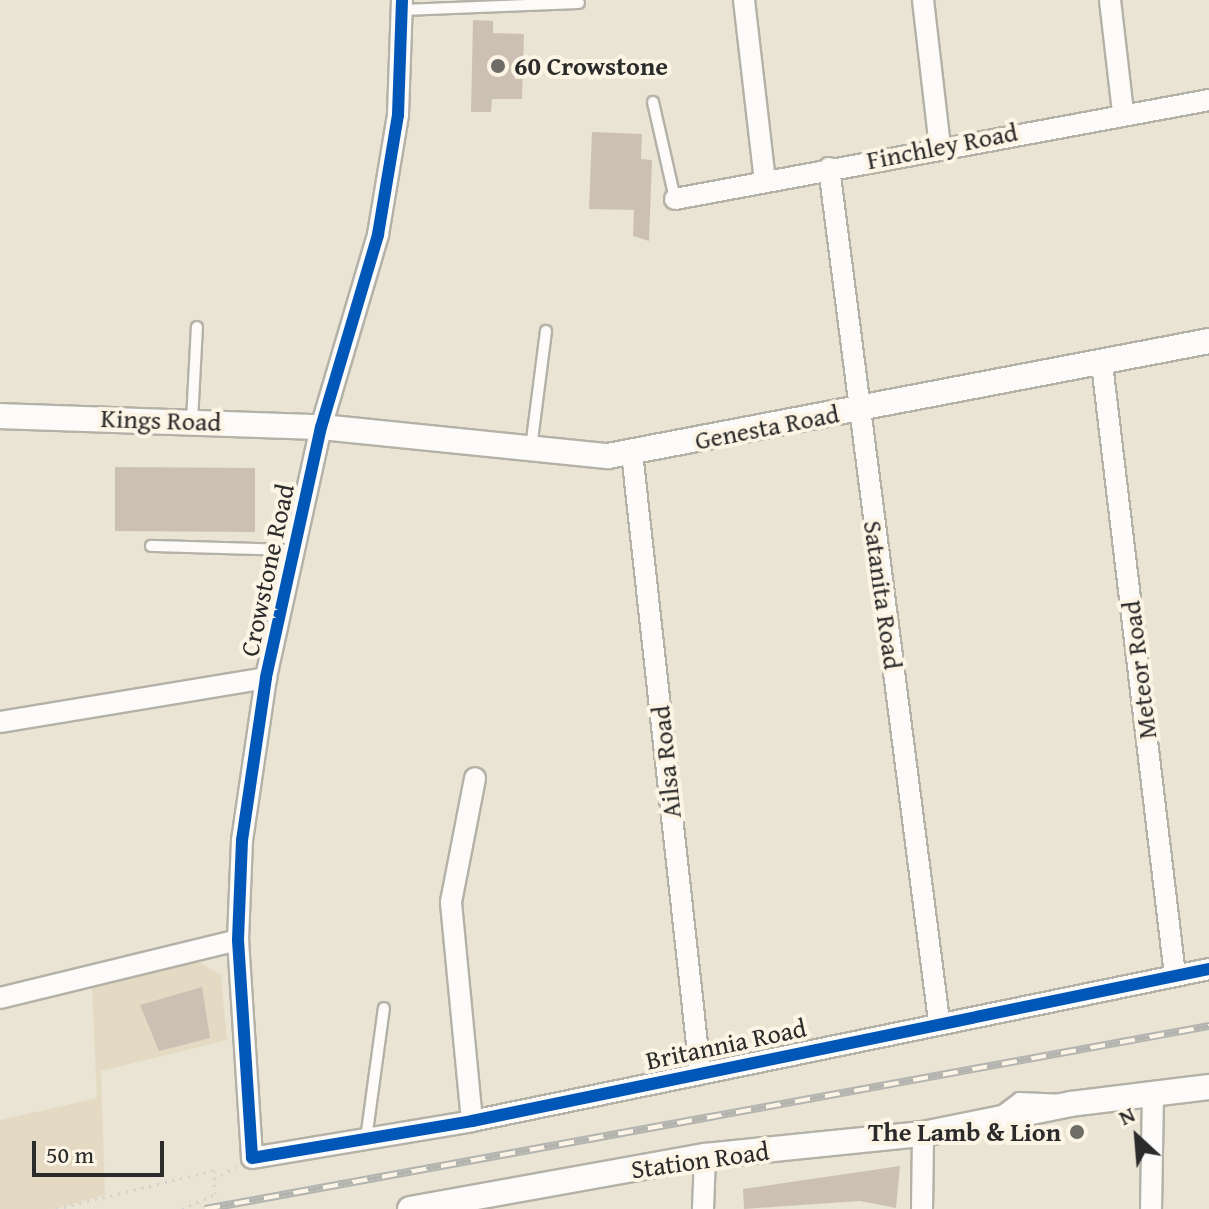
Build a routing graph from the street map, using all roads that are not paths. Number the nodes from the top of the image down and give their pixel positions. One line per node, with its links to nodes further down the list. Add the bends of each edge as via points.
1 (744, 0): 11 (street)
2 (923, 0): 9 (street)
3 (1110, 0): 8 (street)
4 (579, 3): 5 (lane)
5 (402, 5): 20 (street, Crowstone Road, via 398,115 378,235)
6 (1209, 100): 8 (street, Finchley Road)
7 (653, 102): 12 (lane)
8 (1123, 112): 9 (street, Finchley Road)
9 (940, 147): 10 (street, Finchley Road)
10 (829, 168): 11 (street, Finchley Road); 17 (street, Satanita Road)
11 (765, 182): 12 (street, Finchley Road)
12 (675, 199)
13 (197, 327): 19 (lane)
14 (546, 331): 21 (lane)
15 (1209, 341): 16 (street, Genesta Road)
16 (1102, 364): 17 (street, Genesta Road); 30 (street, Meteor Road)
17 (858, 410): 22 (street, Genesta Road); 33 (street, Satanita Road)
18 (0, 416): 19 (street, Kings Road)
19 (192, 422): 20 (street, Kings Road)
20 (321, 427): 21 (street, Genesta Road); 24 (street, Crowstone Road)
21 (531, 448): 22 (street, Genesta Road)
22 (632, 453): 34 (street, Ailsa Road)
23 (151, 546): 24 (lane)
24 (294, 550): 25 (street, Crowstone Road)
25 (266, 678): 26 (street); 28 (street, Crowstone Road, via 242,840)
26 (0, 722)
27 (475, 778): 37 (street, via 451,902)
28 (238, 940): 31 (street); 41 (street, Crowstone Road)
29 (1209, 969): 30 (street, Britannia Road)
30 (1175, 975): 33 (street, Britannia Road)
31 (0, 998)
32 (384, 1008): 39 (lane)
33 (939, 1021): 34 (street, Britannia Road)
34 (700, 1071): 37 (street, Britannia Road)
35 (1209, 1087): 36 (street, Station Road)
36 (1153, 1094): 38 (street, Station Road, via 1071,1104); 46 (street)
37 (472, 1121): 39 (street, Britannia Road)
38 (923, 1134): 40 (street, Station Road); 45 (street)
39 (366, 1139): 41 (street, Britannia Road)
40 (705, 1156): 42 (street, Station Road); 44 (street)
41 (252, 1158)
42 (471, 1202): 43 (street, Station Road)
43 (410, 1209)
44 (703, 1209)
45 (922, 1209)
46 (1151, 1209)

